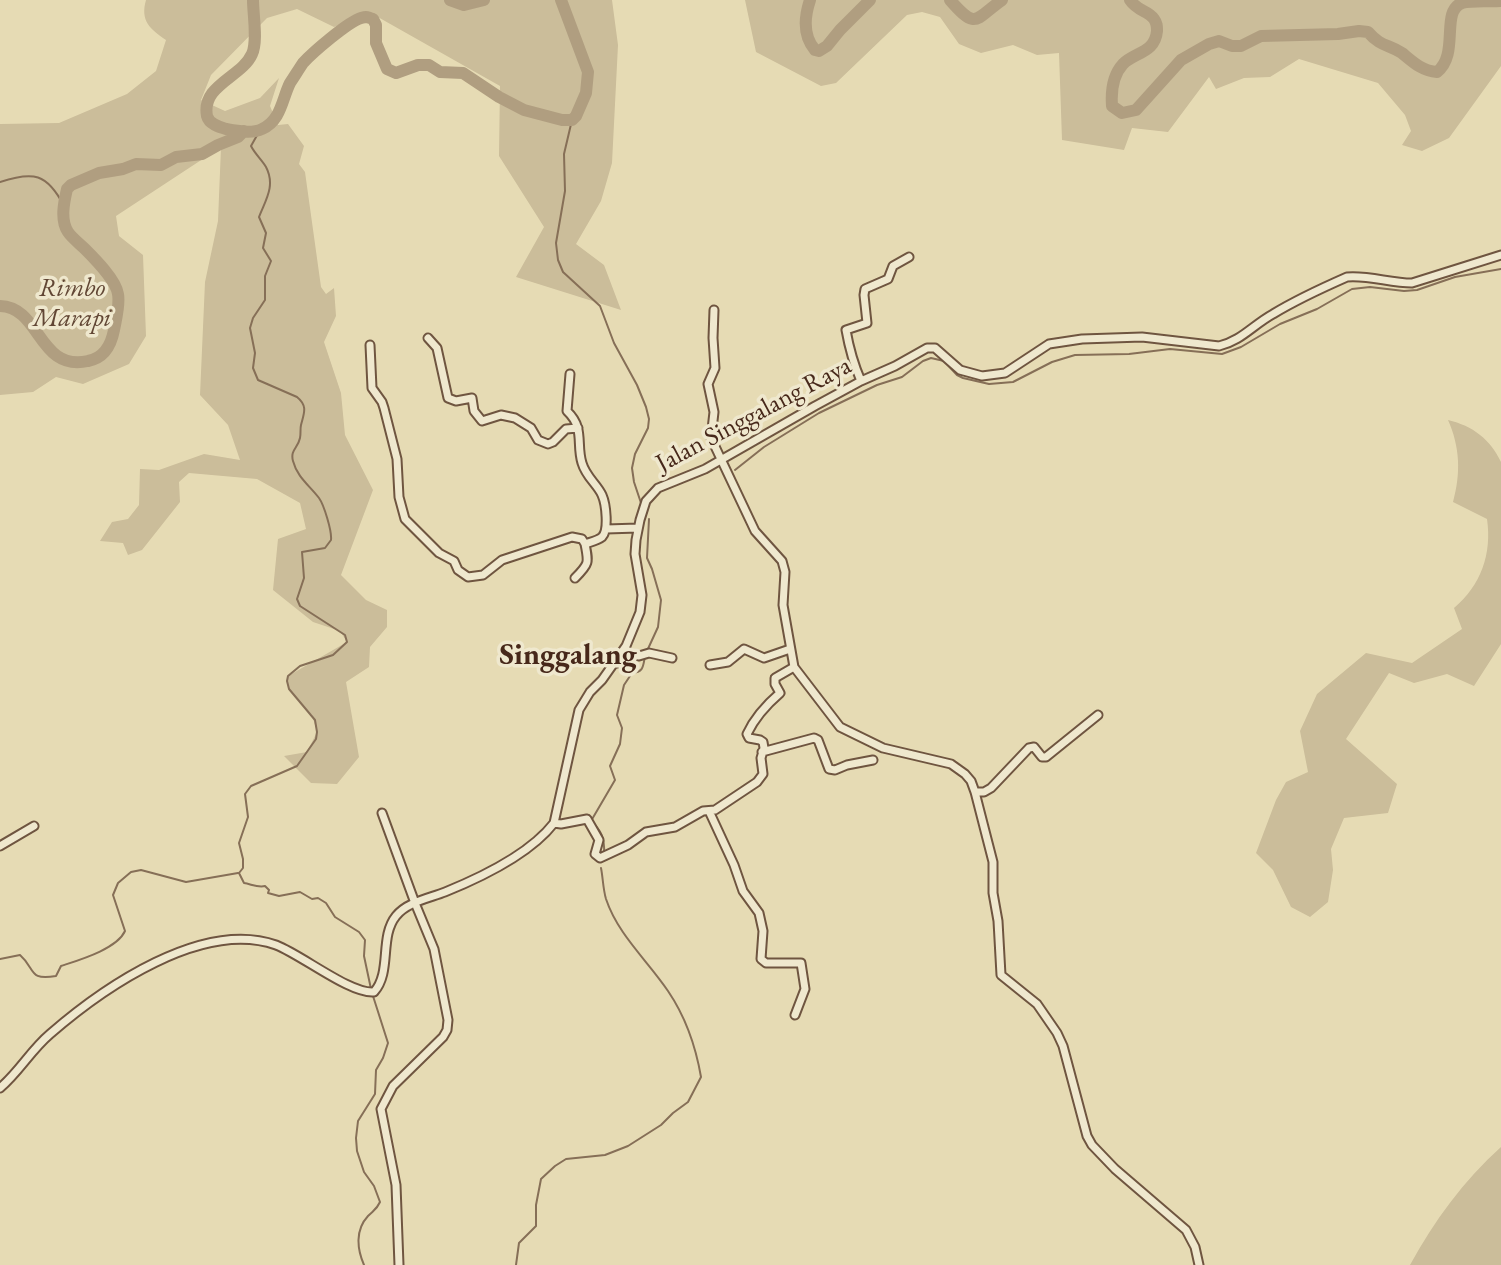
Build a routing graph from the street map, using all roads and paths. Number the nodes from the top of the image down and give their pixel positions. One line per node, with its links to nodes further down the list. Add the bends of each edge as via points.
1 (1501, 255): 7 (street, Jalan Singgalang Raya, via 1412,283 1347,277 1271,315 1230,344 1142,337 1082,339 1049,344 1005,373 982,376 960,370 935,348 927,348)
2 (909, 257): 7 (street, via 893,266 888,279 865,289 867,323 846,330)
3 (714, 310): 9 (street, via 710,436)
4 (428, 338): 8 (street, via 437,348 448,398 472,398 481,421 501,415 515,418 538,440 551,444 566,429)
5 (370, 345): 12 (street, via 372,388 382,402 397,459 402,513 439,553 468,577 476,577 502,560 572,537)
6 (570, 374): 8 (street, via 567,411)
7 (861, 381): 9 (street, Jalan Singgalang Raya)
8 (578, 428): 11 (street, via 582,464 602,494)
9 (721, 460): 10 (street, Jalan Singgalang Raya, via 653,492); 14 (street, via 755,531 782,561)
10 (638, 528): 11 (street); 16 (street, Jalan Singgalang Raya, via 640,612)
11 (606, 529): 12 (street, via 599,539)
12 (585, 544): 13 (street, via 589,560)
13 (575, 578)
14 (790, 649): 17 (street, via 764,658 744,649 729,661); 18 (street)
15 (672, 658): 16 (street, via 649,653)
16 (615, 663): 25 (street, Jalan Singgalang Raya, via 579,710)
17 (710, 665)
18 (794, 667): 20 (street, via 775,678 780,693 747,734 763,742); 22 (street, via 840,727 883,748 951,764 971,781)
19 (1098, 715): 22 (street, via 1046,757 1029,748 991,788)
20 (762, 752): 21 (street, via 814,738 829,769); 23 (street, via 760,780)
21 (873, 760)
22 (975, 792): 32 (street, via 993,862 1001,975 1037,1004 1057,1033 1092,1145 1186,1230)
23 (709, 811): 25 (street, via 675,827 646,832 600,858 595,854 599,840 587,819); 29 (street, via 743,891 759,913 760,957 766,963 801,963 805,989)
24 (382, 813): 28 (street)
25 (554, 823): 28 (street, via 532,846 491,870)
26 (34, 826): 27 (street)
27 (0, 846)
28 (415, 903): 30 (street, via 395,916 374,992 358,990 268,943 193,947 152,963 93,1000 47,1036); 31 (street, via 434,949 448,1020 443,1037 393,1086 381,1109 396,1185)
29 (795, 1015)
30 (0, 1088)
31 (399, 1265)
32 (1199, 1265)

